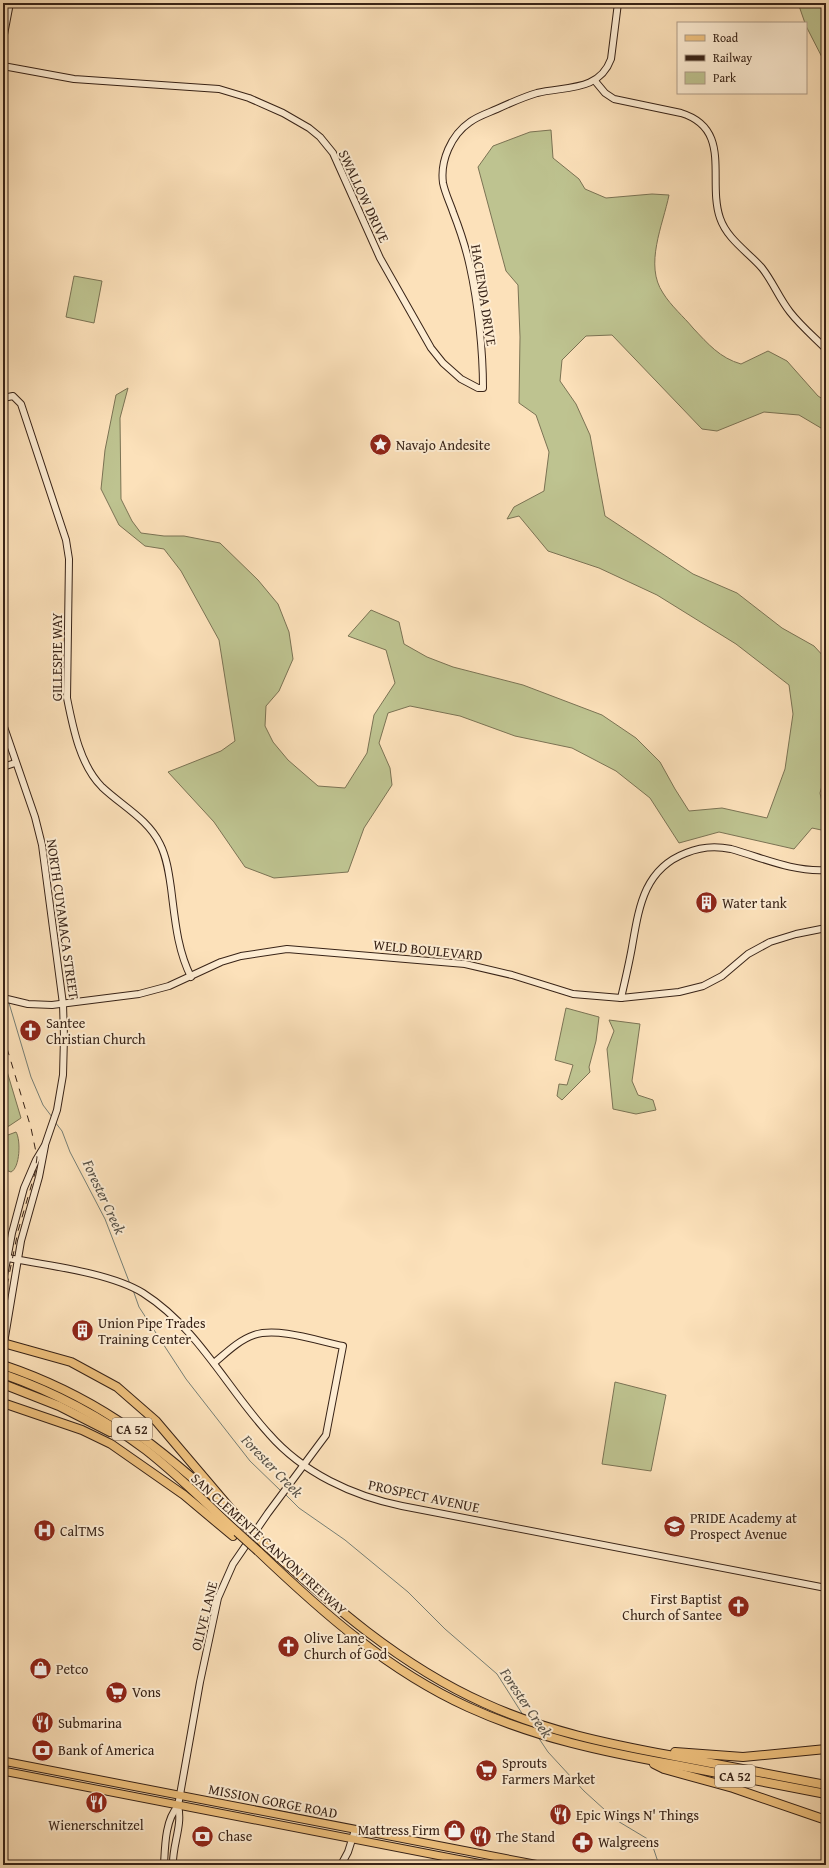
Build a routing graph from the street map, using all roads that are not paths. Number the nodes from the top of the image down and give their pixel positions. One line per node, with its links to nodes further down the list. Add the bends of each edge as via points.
1 (10, 3): 3 (main road)
2 (618, 3): 5 (main road, via 612,59)
3 (3, 40)
4 (3, 66): 7 (main road, SWALLOW DRIVE, via 74,79 219,89 249,98 309,128 333,153 380,258 431,348 443,364 460,379)
5 (595, 81): 6 (main road, via 614,99 686,114 704,126 715,150 717,207 724,226 731,237 764,270 791,313); 7 (main road, HACIENDA DRIVE, via 524,97 474,119 460,131 447,152 443,171 444,184 470,268 483,367)
6 (826, 349)
7 (483, 388)
8 (3, 398): 14 (main road, GILLESPIE WAY, via 13,396 21,404 66,540 69,559 67,698 83,757 102,787 142,820 160,844 168,868 180,949)
9 (3, 724): 10 (main road, NORTH CUYAMACA STREET)
10 (15, 763): 11 (main road); 17 (main road, NORTH CUYAMACA STREET, via 42,845)
11 (3, 767)
12 (826, 870): 16 (main road, via 796,868 723,848 695,850 676,858 655,875 643,895)
13 (826, 928): 16 (main road, WELD BOULEVARD, via 768,943 748,954 722,976 703,986 679,992)
14 (191, 977): 16 (main road, WELD BOULEVARD, via 240,956 264,951 304,949 465,964 573,994); 17 (main road, WELD BOULEVARD, via 148,992)
15 (3, 998): 17 (main road, WELD BOULEVARD, via 44,1005)
16 (621, 998)
17 (63, 1004): 18 (main road, NORTH CUYAMACA STREET, via 64,1056 57,1110)
18 (45, 1145): 19 (main road, NORTH CUYAMACA STREET, via 27,1181); 20 (main road, NORTH CUYAMACA STREET, via 44,1158)
19 (5, 1257): 20 (main road, PROSPECT AVENUE); 21 (main road, NORTH CUYAMACA STREET)
20 (17, 1260): 22 (main road, NORTH CUYAMACA STREET); 23 (main road, PROSPECT AVENUE, via 97,1276 138,1291 176,1318)
21 (3, 1281)
22 (3, 1345): 29 (highway, via 71,1362 117,1387 156,1421)
23 (214, 1363): 27 (main road, PROSPECT AVENUE, via 267,1433); 27 (main road, OLIVE LANE, via 243,1340 264,1333 281,1333 343,1346 326,1436)
24 (4, 1370): 28 (highway, SAN CLEMENTE CANYON FREEWAY / CA 52, via 86,1411 146,1450); 29 (highway, SAN CLEMENTE CANYON FREEWAY / CA 52, via 52,1384 82,1398 139,1433)
25 (3, 1384): 28 (highway, via 47,1400 89,1421 134,1447)
26 (3, 1403): 30 (highway, via 82,1430 111,1444)
27 (305, 1465): 31 (main road, PROSPECT AVENUE, via 351,1491 395,1505); 45 (main road, OLIVE LANE, via 233,1564 218,1598)
28 (183, 1482): 30 (highway, SAN CLEMENTE CANYON FREEWAY / CA 52)
29 (241, 1521): 33 (highway, SAN CLEMENTE CANYON FREEWAY / CA 52, bridge, via 334,1606 376,1640 425,1672 483,1703 514,1716 567,1734)
30 (235, 1534): 34 (highway, SAN CLEMENTE CANYON FREEWAY / CA 52, bridge, via 360,1642 401,1670 467,1707 494,1719 576,1745)
31 (826, 1588)
32 (826, 1749): 33 (highway, via 743,1757)
33 (639, 1750): 36 (highway, SAN CLEMENTE CANYON FREEWAY / CA 52)
34 (645, 1759): 44 (highway, SAN CLEMENTE CANYON FREEWAY / CA 52); 47 (highway, via 664,1769 733,1788)
35 (3, 1761): 38 (main road, MISSION GORGE ROAD)
36 (715, 1764): 40 (highway); 42 (highway, SAN CLEMENTE CANYON FREEWAY / CA 52)
37 (3, 1771): 39 (main road, MISSION GORGE ROAD)
38 (82, 1777): 39 (main road, via 49,1775); 41 (main road, MISSION GORGE ROAD)
39 (42, 1779): 43 (main road, MISSION GORGE ROAD)
40 (826, 1780)
41 (117, 1784): 43 (main road, via 109,1788 90,1784); 45 (main road, MISSION GORGE ROAD)
42 (826, 1785)
43 (80, 1786): 46 (main road, MISSION GORGE ROAD)
44 (826, 1794)
45 (179, 1796): 46 (main road, OLIVE LANE); 48 (main road, MISSION GORGE ROAD)
46 (178, 1806): 49 (main road, MISSION GORGE ROAD); 50 (main road, via 171,1813); 51 (main road, OLIVE LANE, via 180,1814 174,1842)
47 (826, 1820)
48 (355, 1830): 49 (main road); 54 (main road, MISSION GORGE ROAD)
49 (352, 1839): 52 (main road); 53 (main road, MISSION GORGE ROAD)
50 (164, 1864)
51 (173, 1865)
52 (341, 1865)
53 (487, 1865)
54 (539, 1865)

